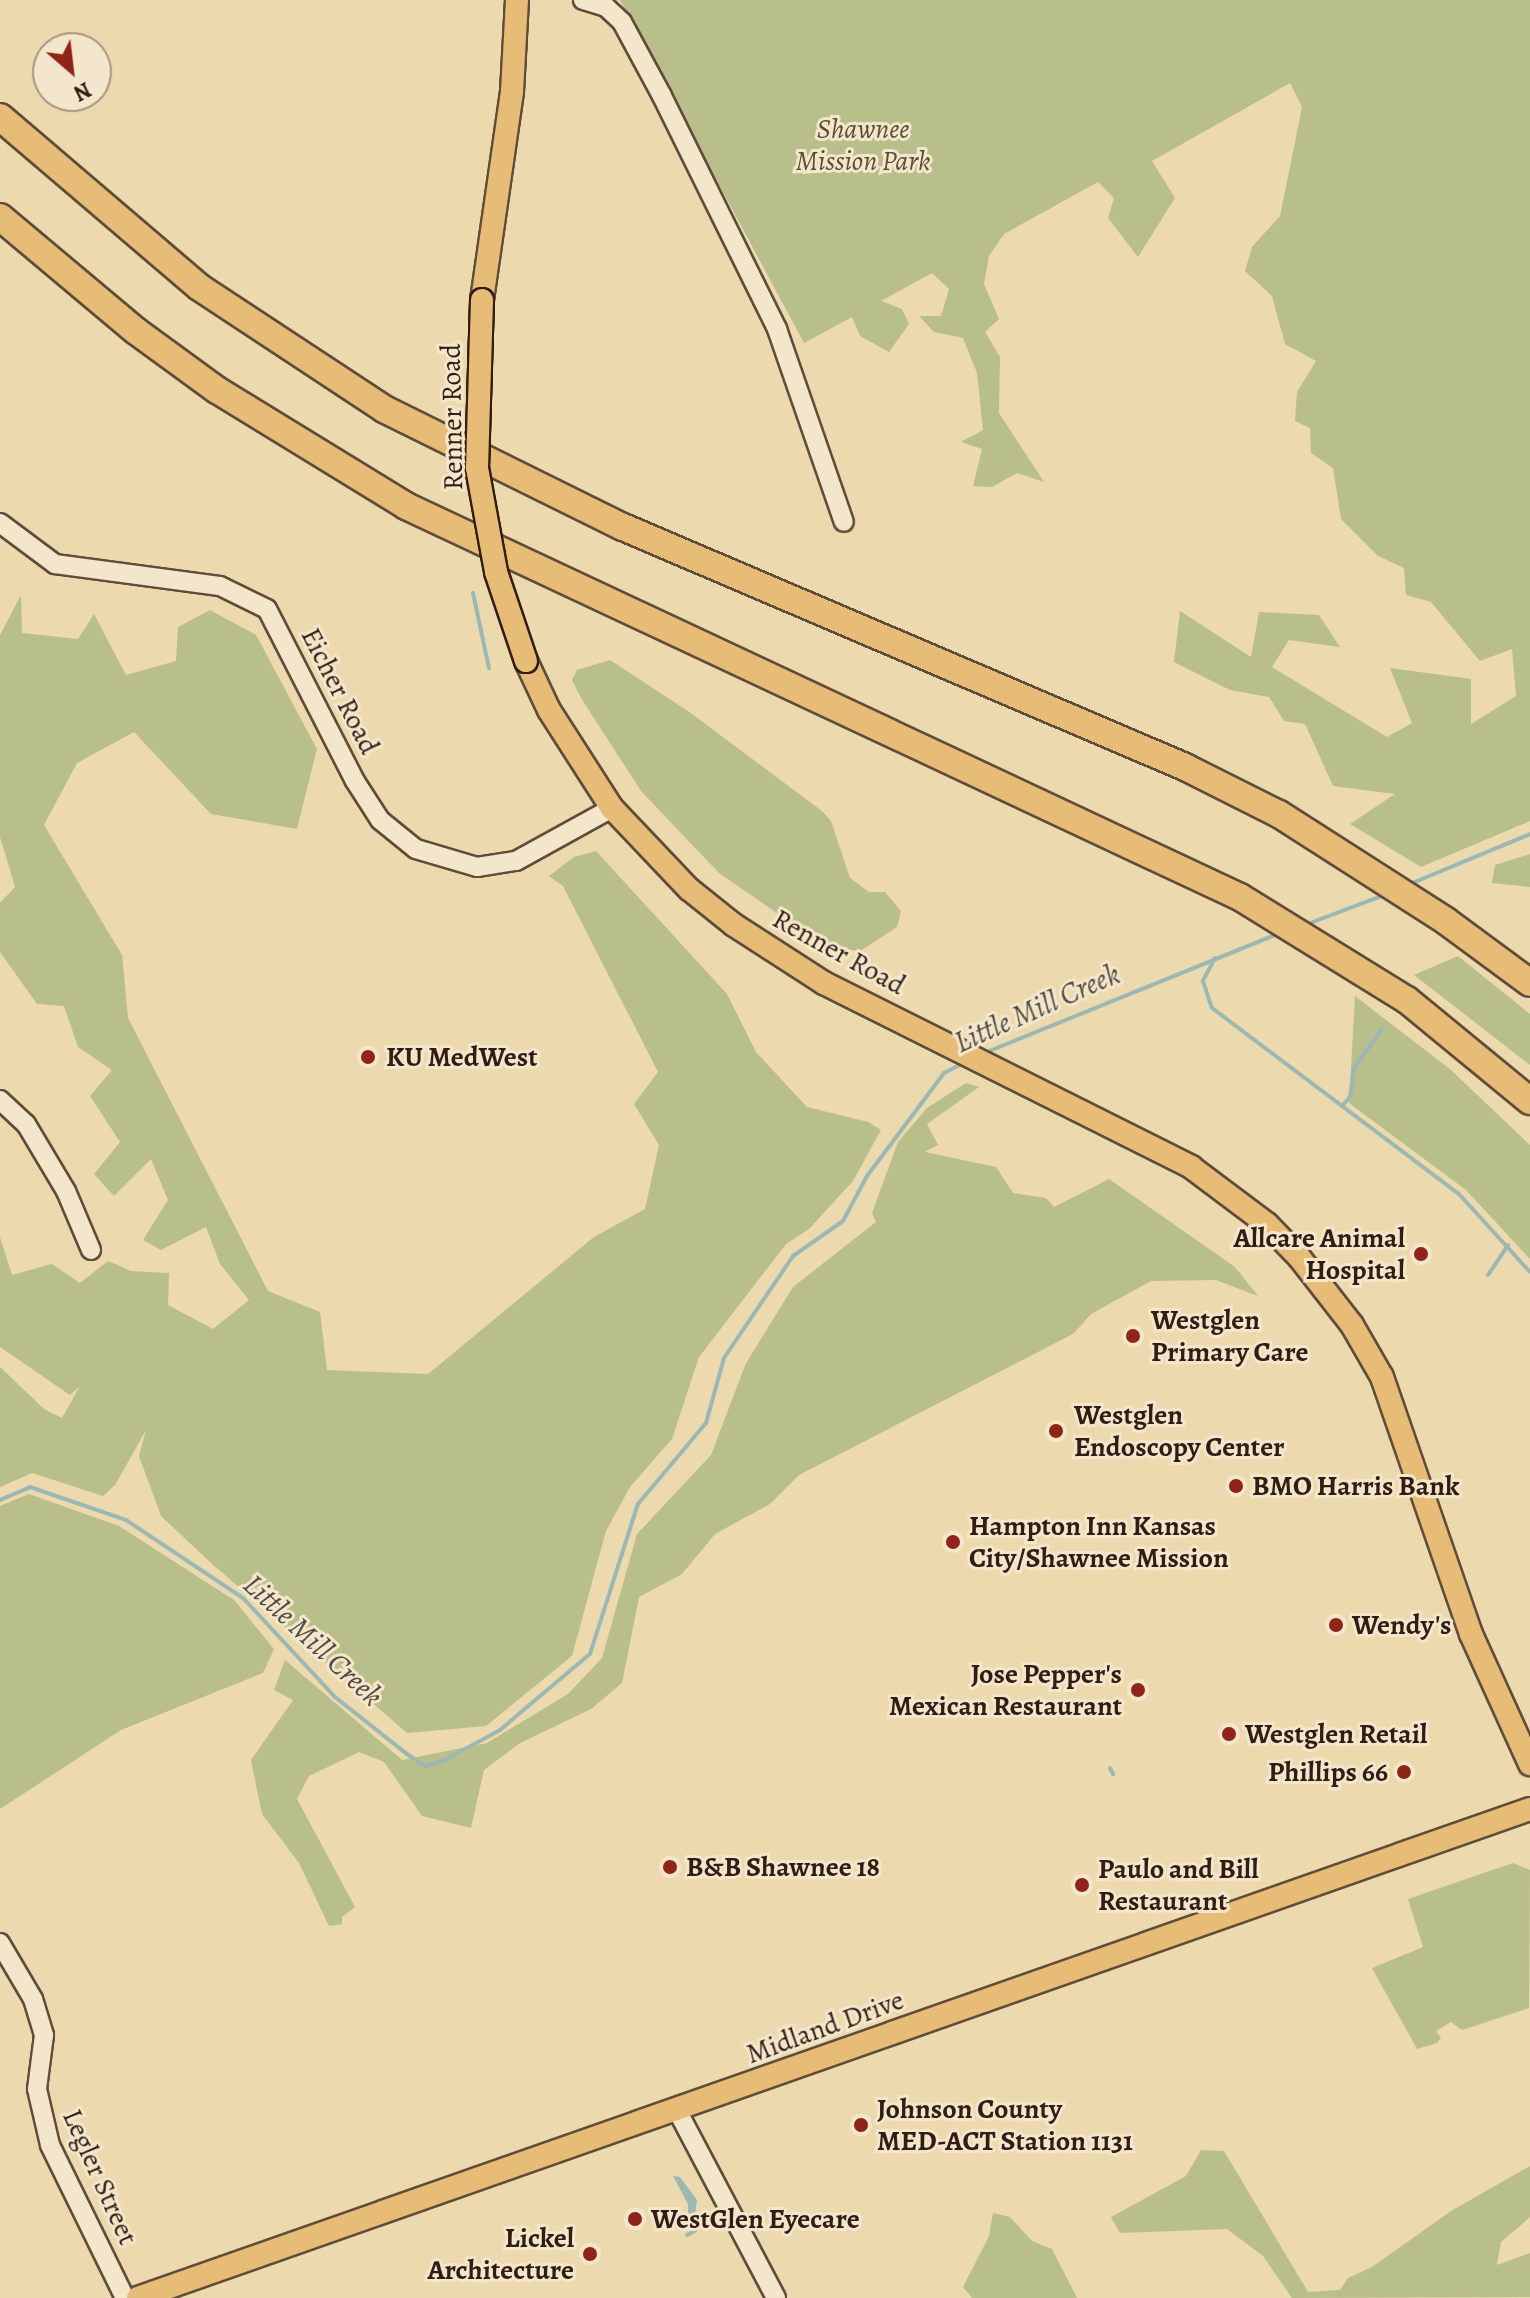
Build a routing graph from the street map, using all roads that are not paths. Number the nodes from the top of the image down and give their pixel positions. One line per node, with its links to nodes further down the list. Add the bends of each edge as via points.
1 (517, 0): 7 (main road, Renner Road, bridge, via 512,92 482,300 477,468 496,572 526,661 549,710)
2 (583, 0): 5 (street, via 606,7 639,49 758,288 803,395)
3 (0, 117): 8 (highway, via 199,287 318,368 431,435 623,527 1185,767 1279,814)
4 (0, 217): 10 (highway, via 124,322 217,390 406,506 1177,865 1320,942 1407,1000)
5 (844, 522)
6 (0, 523): 7 (street, Eicher Road, via 55,564 220,586 267,609 355,781 380,820 416,849 459,865 516,861)
7 (612, 808): 12 (main road, Renner Road, via 689,889 780,957 1154,1145 1231,1195 1299,1257 1352,1325 1382,1377 1471,1634)
8 (1530, 983)
9 (0, 1100): 11 (street, via 34,1138 66,1191)
10 (1529, 1101)
11 (91, 1250)
12 (1530, 1764)
13 (1530, 1809): 15 (main road, Midland Drive)
14 (0, 1943): 16 (street, Legler Street, via 33,1999 44,2035 37,2089 50,2145)
15 (678, 2112): 17 (main road, Midland Drive); 18 (street)
16 (125, 2298)
17 (138, 2298)
18 (776, 2298)

